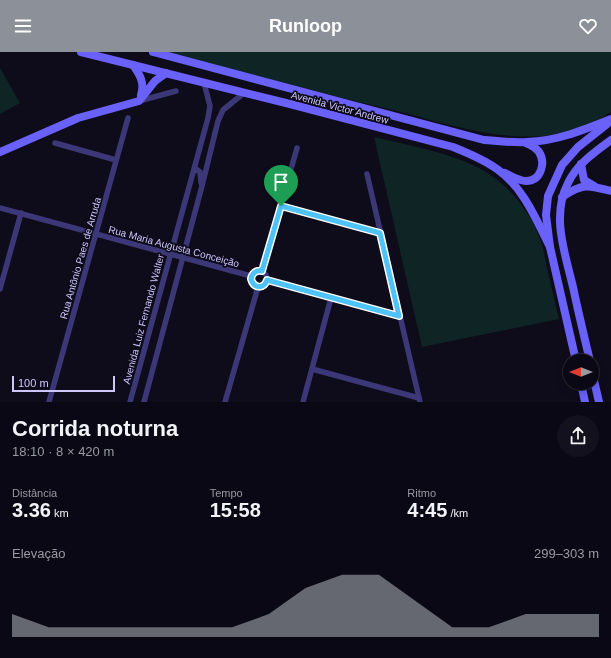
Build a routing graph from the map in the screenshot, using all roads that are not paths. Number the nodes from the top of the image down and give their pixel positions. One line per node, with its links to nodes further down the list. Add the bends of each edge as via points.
1 (82, 52): 3 (main road, Avenida Victor Andrew)
2 (153, 52): 12 (main road, Avenida Victor Andrew, via 463,135 484,140)
3 (132, 65): 4 (main road, Avenida Victor Andrew); 8 (main road, via 142,78)
4 (166, 73): 5 (main road, Avenida Victor Andrew); 8 (main road, via 155,80)
5 (204, 83): 7 (main road, Avenida Victor Andrew); 19 (street, Avenida Luiz Fernando Walter, via 210,106)
6 (176, 91): 8 (street)
7 (244, 93): 18 (main road, Avenida Victor Andrew, via 452,147 473,155); 21 (street, via 223,110 218,121)
8 (139, 101): 15 (main road, via 78,118)
9 (128, 118): 16 (street, Rua Antônio Paes de Arruda)
10 (611, 120): 12 (main road, Avenida Victor Andrew, via 560,138); 30 (main road, via 562,165 553,183 548,196 546,215)
11 (611, 140): 17 (main road)
12 (526, 143): 18 (main road, via 536,149 542,159 543,164 538,175 524,181)
13 (55, 144): 16 (street)
14 (297, 148): 25 (street)
15 (0, 152)
16 (116, 160): 29 (street, Rua Antônio Paes de Arruda)
17 (581, 164): 22 (main road, via 584,180); 24 (main road)
18 (497, 169): 30 (main road, Avenida Victor Andrew, via 518,189)
19 (194, 170): 21 (street, via 200,172); 31 (street, Avenida Luiz Fernando Walter)
20 (367, 174): 28 (street)
21 (202, 186): 32 (street)
22 (596, 187): 23 (main road); 24 (main road, via 578,187)
23 (611, 191)
24 (562, 196): 41 (main road, via 562,241)
25 (281, 206): 28 (street); 33 (street)
26 (0, 208): 27 (street, Rua Maria Augusta Conceição)
27 (21, 213): 29 (street, Rua Maria Augusta Conceição); 36 (street)
28 (380, 233): 39 (street)
29 (96, 234): 31 (street, Rua Maria Augusta Conceição); 46 (street, Rua Antônio Paes de Arruda)
30 (550, 246): 40 (main road)
31 (171, 254): 32 (street, Rua Maria Augusta Conceição); 47 (street, Avenida Luiz Fernando Walter)
32 (182, 257): 34 (street, Rua Maria Augusta Conceição); 48 (street)
33 (262, 271): 34 (street, via 257,271); 35 (street, via 266,274)
34 (251, 276): 37 (street, via 251,282)
35 (267, 280): 37 (street, via 263,286); 38 (street)
36 (1, 285)
37 (258, 287): 49 (street)
38 (332, 298): 39 (street); 42 (street)
39 (399, 316): 45 (street)
40 (574, 354)
41 (588, 354)
42 (312, 369): 45 (street); 50 (street)
43 (582, 390): 51 (main road)
44 (596, 390): 52 (main road)
45 (419, 400)
46 (49, 402)
47 (130, 402)
48 (144, 402)
49 (225, 402)
50 (304, 402)
51 (585, 402)
52 (599, 402)

